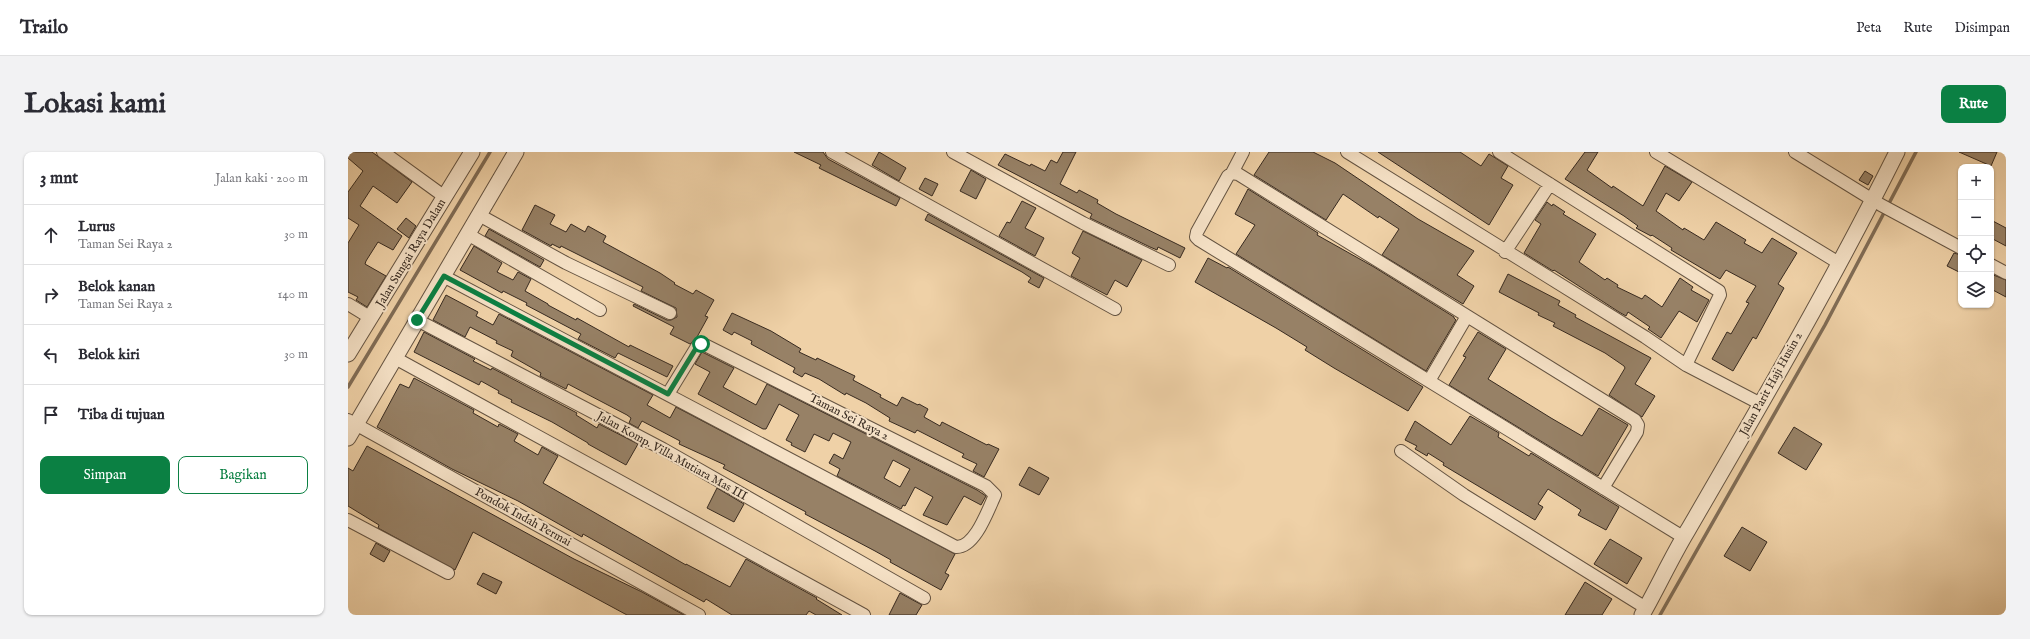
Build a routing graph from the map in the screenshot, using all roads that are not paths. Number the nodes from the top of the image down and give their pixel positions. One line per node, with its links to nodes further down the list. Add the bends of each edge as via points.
1 (383, 152): 14 (street)
2 (472, 152): 14 (street, Jalan Sungai Raya Dalam)
3 (516, 152): 16 (street)
4 (832, 152): 26 (street)
5 (954, 152): 21 (street, via 1083,223)
6 (1243, 152): 12 (street)
7 (1347, 152): 19 (street)
8 (1500, 152): 13 (street)
9 (1656, 152): 20 (street)
10 (1795, 152): 15 (street)
11 (1897, 152): 15 (street, Jalan Parit Haji Husin 2)
12 (1232, 173): 29 (street, via 1238,174); 35 (street, via 1228,176 1196,237)
13 (1550, 184): 19 (street); 34 (street, via 1719,291 1720,295)
14 (445, 197): 30 (street, Jalan Sungai Raya Dalam)
15 (1877, 203): 18 (street); 20 (street, Jalan Parit Haji Husin 2)
16 (479, 215): 17 (street); 28 (street, via 566,263)
17 (469, 235): 24 (street); 27 (street)
18 (1958, 246)
19 (1505, 252): 34 (street, via 1646,337)
20 (1839, 263): 37 (street, Jalan Parit Haji Husin 2)
21 (1169, 265)
22 (1994, 267): 23 (street)
23 (2006, 273)
24 (444, 276): 31 (street); 36 (street, Taman Sei Raya 2)
25 (348, 304): 30 (street)
26 (1115, 309)
27 (600, 310)
28 (670, 313)
29 (1467, 316): 35 (street); 41 (street, via 1635,420 1638,425 1637,432)
30 (371, 318): 32 (street, Jalan Sungai Raya Dalam)
31 (417, 320): 33 (street); 45 (street, Jalan Komp. Villa Mutiara Mas III, via 663,450)
32 (348, 354)
33 (395, 358): 38 (street); 48 (street)
34 (1686, 365): 37 (street)
35 (1429, 380): 41 (street)
36 (668, 394): 36 (street, Taman Sei Raya 2, via 961,547 974,538 995,495 986,486 701,344)
37 (1761, 404): 43 (street, Jalan Parit Haji Husin 2)
38 (352, 422): 39 (street); 47 (street, Pondok Indah Permai)
39 (348, 438)
40 (1401, 451): 46 (street)
41 (1603, 488): 43 (street)
42 (348, 520): 44 (street)
43 (1683, 537): 46 (street, Jalan Parit Haji Husin 2)
44 (448, 573)
45 (924, 598)
46 (1644, 612)
47 (699, 615)
48 (864, 615)

